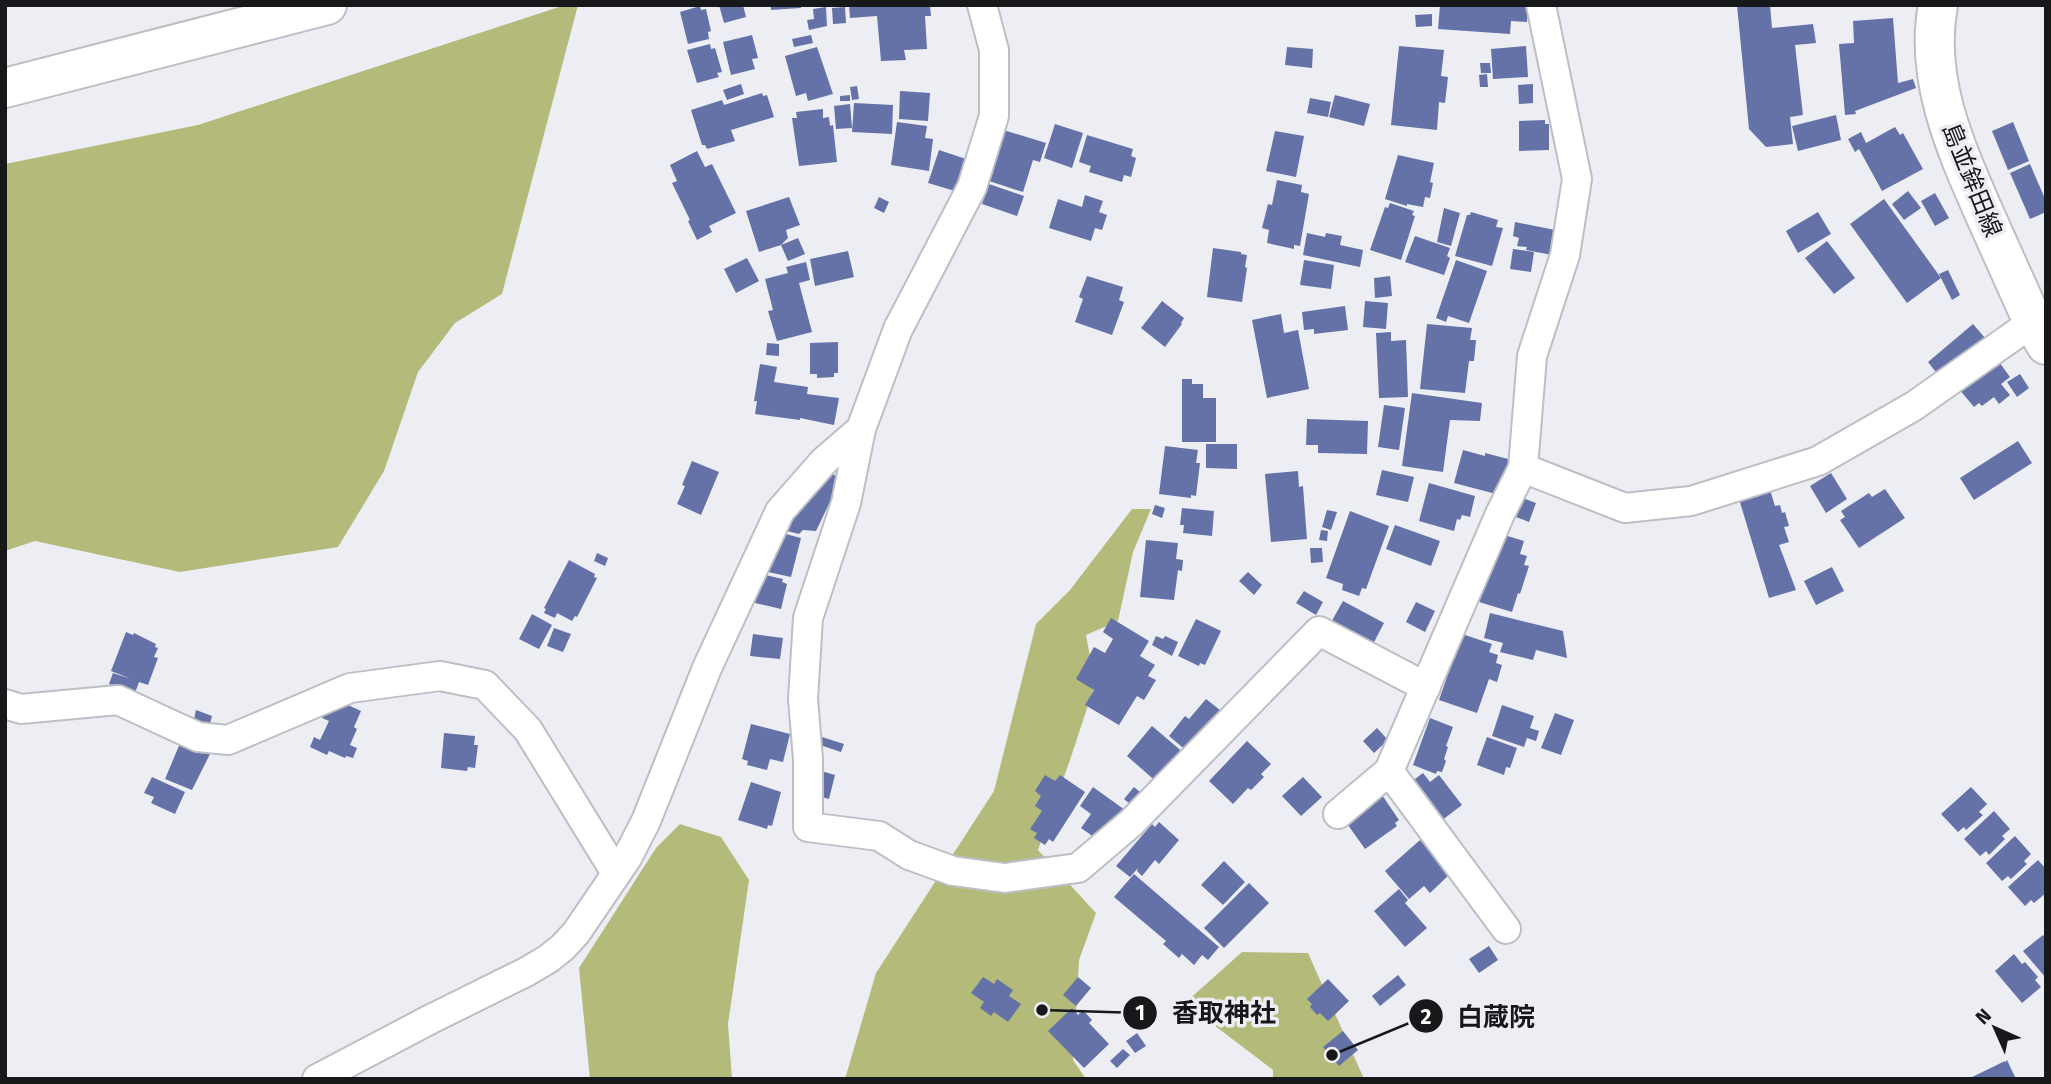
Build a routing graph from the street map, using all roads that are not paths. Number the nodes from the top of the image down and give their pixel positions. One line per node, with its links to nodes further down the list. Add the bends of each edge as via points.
1 (327, 5): 5 (main road)
2 (982, 5): 7 (street, via 994,50 994,116 972,187 898,329)
3 (1541, 5): 8 (street, via 1577,178 1565,255 1532,356)
4 (1938, 5): 6 (main road, 島並鉾田線, via 1936,60 1942,105 1958,155)
5 (5, 88)
6 (2039, 333): 8 (street, via 1818,461 1691,501 1625,508)
7 (861, 429): 9 (street, via 846,503 808,618 803,699 808,827 879,836 909,855 953,871 1005,878 1079,868 1131,824 1319,631); 13 (street, via 824,461 780,511 707,668 646,821)
8 (1523, 468): 9 (street)
9 (1426, 687): 11 (street)
10 (5, 704): 13 (street, via 22,709 118,700 198,737 228,740 351,688 440,677 485,685 528,730)
11 (1389, 771): 12 (street); 14 (street)
12 (1338, 814)
13 (616, 873): 15 (street, via 576,933 548,959)
14 (1506, 929)
15 (317, 1079)

